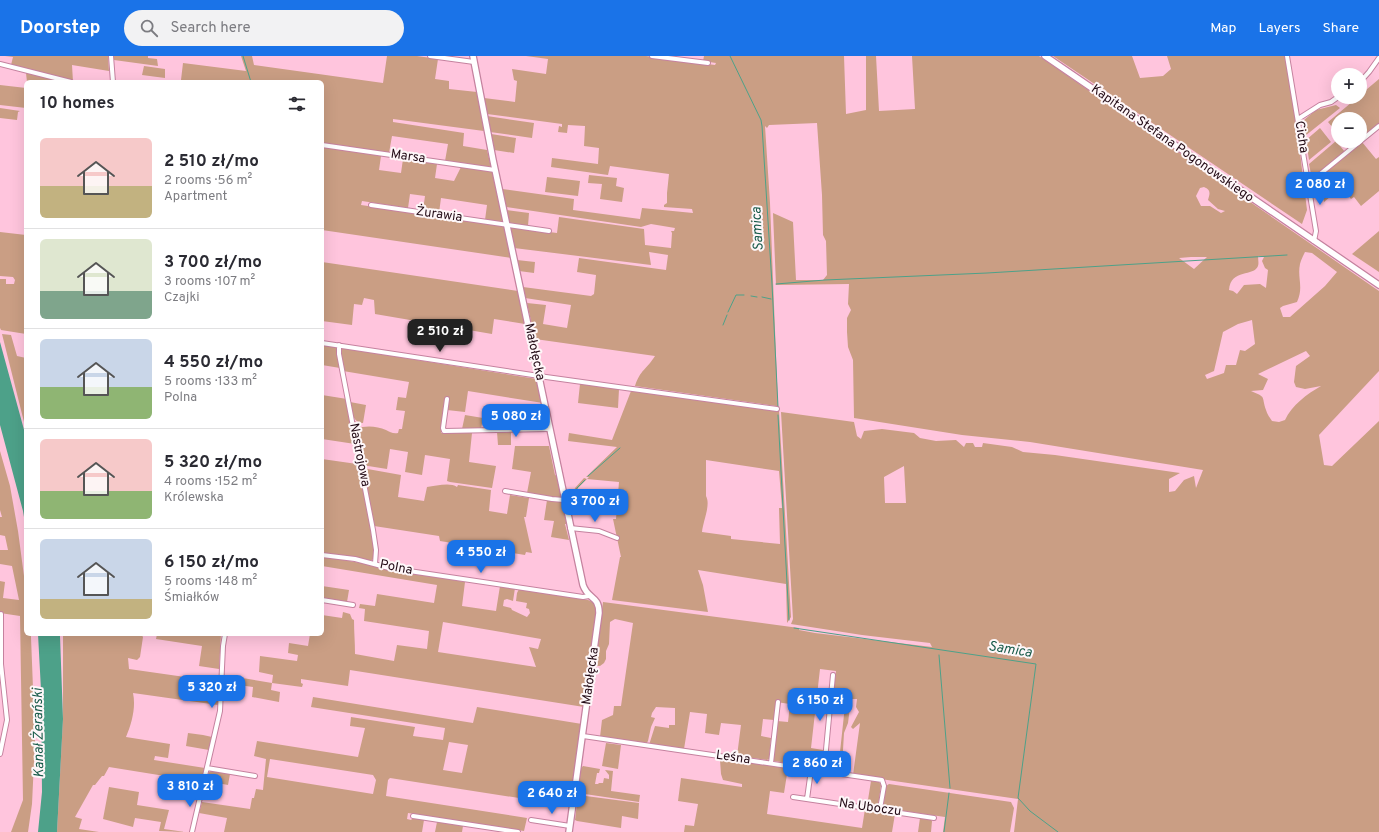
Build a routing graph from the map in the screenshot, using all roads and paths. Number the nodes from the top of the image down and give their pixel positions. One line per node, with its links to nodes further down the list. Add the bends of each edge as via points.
1 (111, 56): 12 (street)
2 (430, 56): 7 (street)
3 (652, 56): 8 (street)
4 (1045, 56): 22 (street, Kapitana Stefana Pogonowskiego)
5 (1287, 56): 14 (street, Cicha)
6 (1379, 58): 10 (street)
7 (473, 59): 17 (street, Małołęcka)
8 (708, 63)
9 (0, 64): 11 (street)
10 (1367, 75)
11 (63, 80)
12 (113, 80)
13 (1331, 102): 14 (street, via 1320,105)
14 (1298, 119): 18 (street, Cicha)
15 (1379, 126): 18 (street)
16 (324, 145): 17 (street, Marsa)
17 (495, 170): 20 (street, Małołęcka)
18 (1308, 184): 22 (street, Cicha, via 1316,231)
19 (371, 205): 20 (street, Żurawia)
20 (506, 225): 21 (street, Żurawia); 26 (street, Małołęcka)
21 (549, 231)
22 (1314, 241): 23 (street, Kapitana Stefana Pogonowskiego)
23 (1378, 282)
24 (324, 343): 25 (street)
25 (339, 345): 26 (street); 35 (street, Nastrojowa, via 338,354 373,527)
26 (539, 376): 28 (street); 29 (street, Małołęcka)
27 (447, 399): 29 (street, via 444,430)
28 (778, 409)
29 (549, 430): 31 (street, Małołęcka)
30 (505, 491): 31 (street)
31 (564, 500): 32 (street, Małołęcka)
32 (570, 528): 33 (street, via 599,532); 36 (street, Małołęcka, via 583,586)
33 (617, 538)
34 (324, 555): 35 (street, Polna)
35 (375, 564): 36 (street, Polna, via 583,598)
36 (589, 596): 43 (street, Małołęcka, via 598,602 599,613)
37 (324, 600): 38 (street)
38 (353, 605)
39 (1, 614): 44 (street, via 1,664 7,720)
40 (225, 636): 46 (street, via 220,711)
41 (834, 675): 48 (street)
42 (778, 702): 45 (street)
43 (583, 736): 45 (street, Leśna); 56 (street, Małołęcka)
44 (0, 753)
45 (771, 763): 47 (street, Leśna)
46 (207, 768): 49 (street); 57 (street)
47 (811, 770): 48 (street, Leśna); 51 (street)
48 (824, 771): 52 (street, Leśna, via 882,780 884,786)
49 (255, 776)
50 (793, 797): 51 (street, Na Uboczu)
51 (806, 799): 52 (street, Na Uboczu)
52 (880, 809): 54 (street, Na Uboczu)
53 (413, 816): 58 (street)
54 (934, 818)
55 (531, 820): 56 (street)
56 (570, 829)
57 (192, 832)
58 (518, 832)

